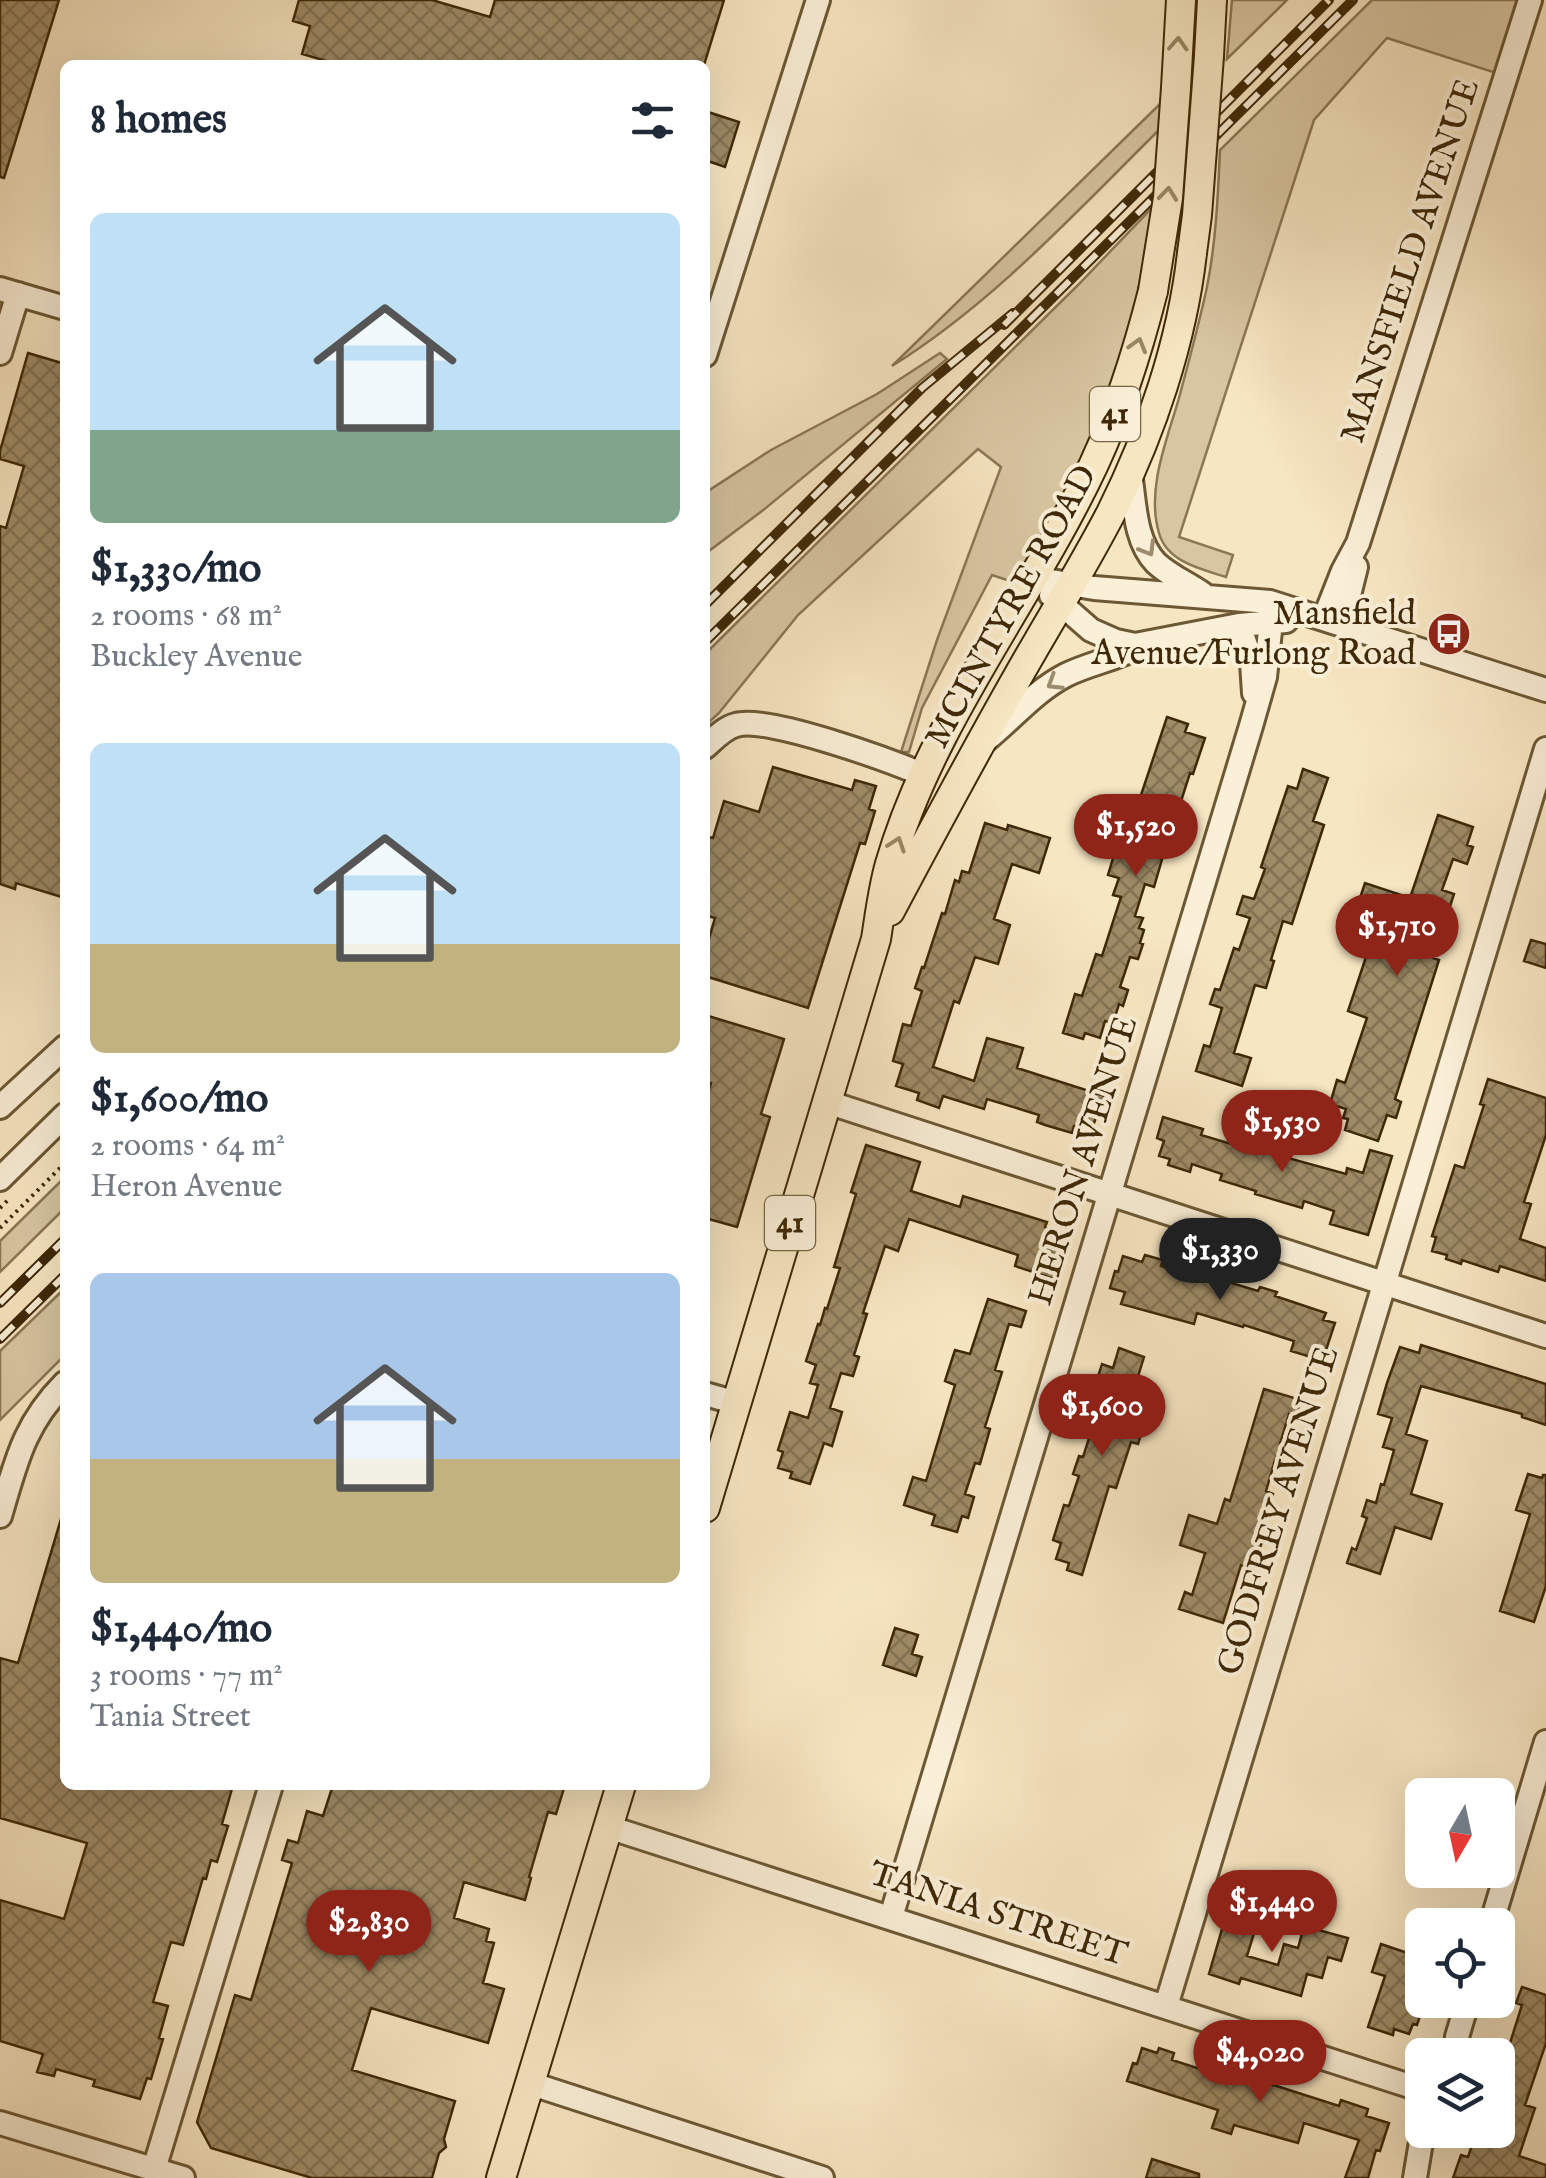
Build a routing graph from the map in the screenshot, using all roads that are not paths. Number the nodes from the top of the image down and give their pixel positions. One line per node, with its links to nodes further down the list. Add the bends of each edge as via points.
1 (818, 0): 7 (street)
2 (1182, 0): 10 (main road, MCINTYRE ROAD / 41, one-way to 2, bridge, via 1106,437 1153,291 1168,198)
3 (1212, 0): 9 (main road, MCINTYRE ROAD / 41, bridge, via 1192,253 1164,380)
4 (1530, 0): 13 (street, MANSFIELD AVENUE, via 1358,543 1355,575)
5 (9, 291): 6 (street); 8 (street)
6 (60, 306)
7 (710, 338)
8 (0, 353)
9 (1130, 473): 11 (main road, MCINTYRE ROAD / 41); 12 (street, one-way to 12, via 1149,554)
10 (1033, 578): 11 (street); 22 (main road, MCINTYRE ROAD / 41)
11 (1066, 594): 12 (street); 16 (street, via 1098,634); 20 (main road, MCINTYRE ROAD / 41)
12 (1208, 598): 13 (street, via 1270,602)
13 (1325, 619): 14 (street); 17 (street)
14 (1272, 622): 15 (street); 18 (street, HERON AVENUE)
15 (1239, 625): 16 (street); 18 (street, HERON AVENUE, via 1252,663)
16 (1144, 645): 20 (street, one-way to 20, via 1058,680)
17 (1546, 690)
18 (1255, 711): 29 (street, HERON AVENUE)
19 (710, 743): 22 (street, via 726,729 752,722)
20 (977, 747): 23 (main road, MCINTYRE ROAD / 41)
21 (1546, 748): 30 (street, GODFREY AVENUE)
22 (924, 775): 23 (main road, MCINTYRE ROAD / 41, one-way to 22, via 890,866)
23 (876, 939): 25 (main road, MCINTYRE ROAD / 41)
24 (60, 1051): 26 (street)
25 (827, 1102): 29 (street); 34 (main road, MCINTYRE ROAD / 41)
26 (0, 1107)
27 (60, 1120): 28 (street)
28 (0, 1179)
29 (1110, 1194): 30 (street); 42 (street, HERON AVENUE)
30 (1384, 1284): 31 (street); 43 (street, GODFREY AVENUE)
31 (1546, 1336)
32 (60, 1387): 36 (street, via 28,1431)
33 (710, 1395): 34 (street)
34 (736, 1403): 35 (main road, MCINTYRE ROAD / 41)
35 (710, 1491)
36 (0, 1516)
37 (1546, 1742): 41 (street)
38 (268, 1790): 48 (street)
39 (619, 1790): 40 (main road)
40 (608, 1827): 42 (street, TANIA STREET); 44 (main road)
41 (1496, 1908)
42 (891, 1916): 43 (street, TANIA STREET)
43 (1166, 2006): 45 (street, TANIA STREET)
44 (530, 2084): 51 (main road); 52 (street)
45 (1405, 2084)
46 (0, 2123): 48 (street)
47 (1428, 2148): 49 (street)
48 (154, 2169): 50 (street)
49 (1417, 2172)
50 (183, 2178)
51 (501, 2178)
52 (822, 2178)

